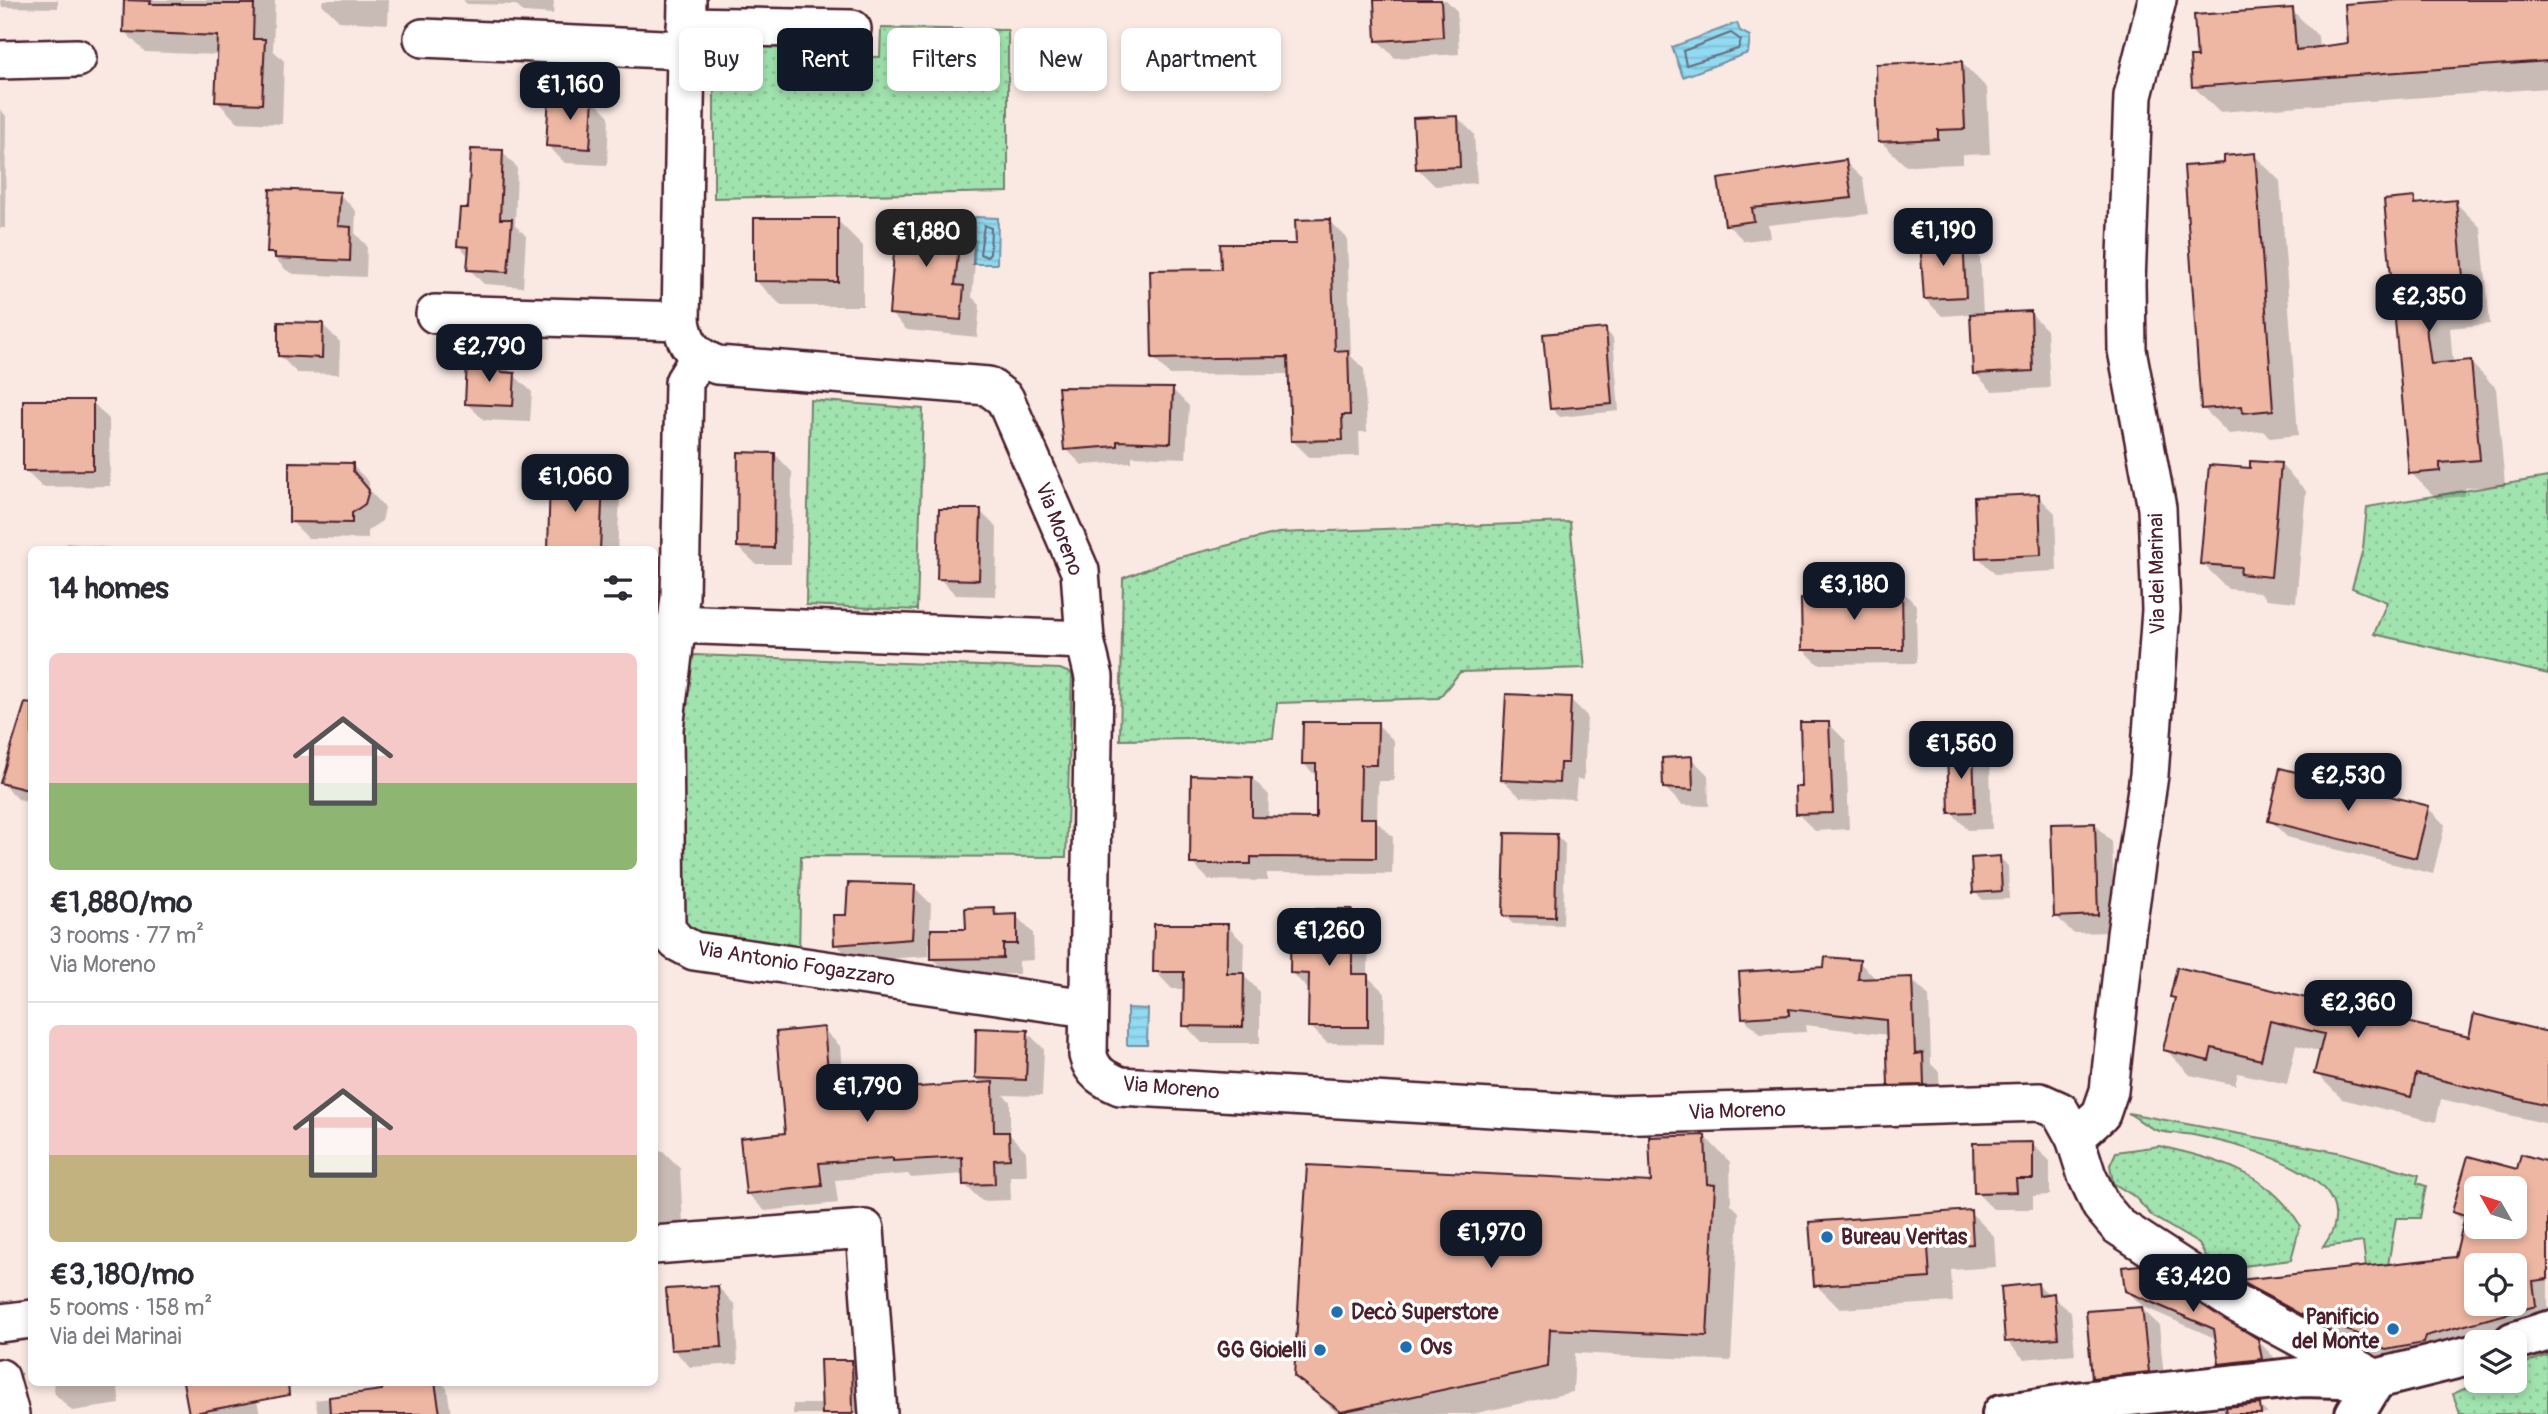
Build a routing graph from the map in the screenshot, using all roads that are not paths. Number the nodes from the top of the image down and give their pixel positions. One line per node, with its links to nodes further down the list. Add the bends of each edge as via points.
1 (2157, 0): 13 (street, Via dei Marinai, via 2133,96 2126,283 2127,350 2157,508 2161,610 2148,775 2109,1091 2101,1114)
2 (686, 25): 3 (street); 4 (street); 8 (street)
3 (810, 28)
4 (423, 38)
5 (77, 58): 6 (street)
6 (0, 60)
7 (435, 314): 8 (street)
8 (681, 321): 9 (street, via 685,341)
9 (699, 358): 10 (street, Via Antonio Fogazzaro, via 684,382); 11 (street, Via Moreno, via 717,365 988,386 1005,399 1080,571)
10 (670, 605): 11 (street); 12 (street, Via Antonio Fogazzaro, via 664,729 666,929 677,942 694,951)
11 (1085, 640): 12 (street, Via Moreno, via 1094,677)
12 (1087, 1008): 13 (street, Via Moreno, via 1090,1066 1101,1078 1120,1086 1611,1115 2040,1102 2060,1111)
13 (2075, 1139): 19 (street, Via Moreno, via 2101,1206 2118,1226 2236,1303)
14 (658, 1245): 23 (street, via 864,1228)
15 (28, 1320): 16 (street)
16 (0, 1323)
17 (2548, 1331): 18 (main road)
18 (2527, 1338)
19 (2301, 1339): 21 (street); 22 (street, Via Moreno)
20 (2464, 1357): 22 (main road)
21 (2302, 1377): 22 (main road); 24 (main road)
22 (2376, 1379): 25 (main road)
23 (878, 1414)
24 (2002, 1414)
25 (2355, 1414)

